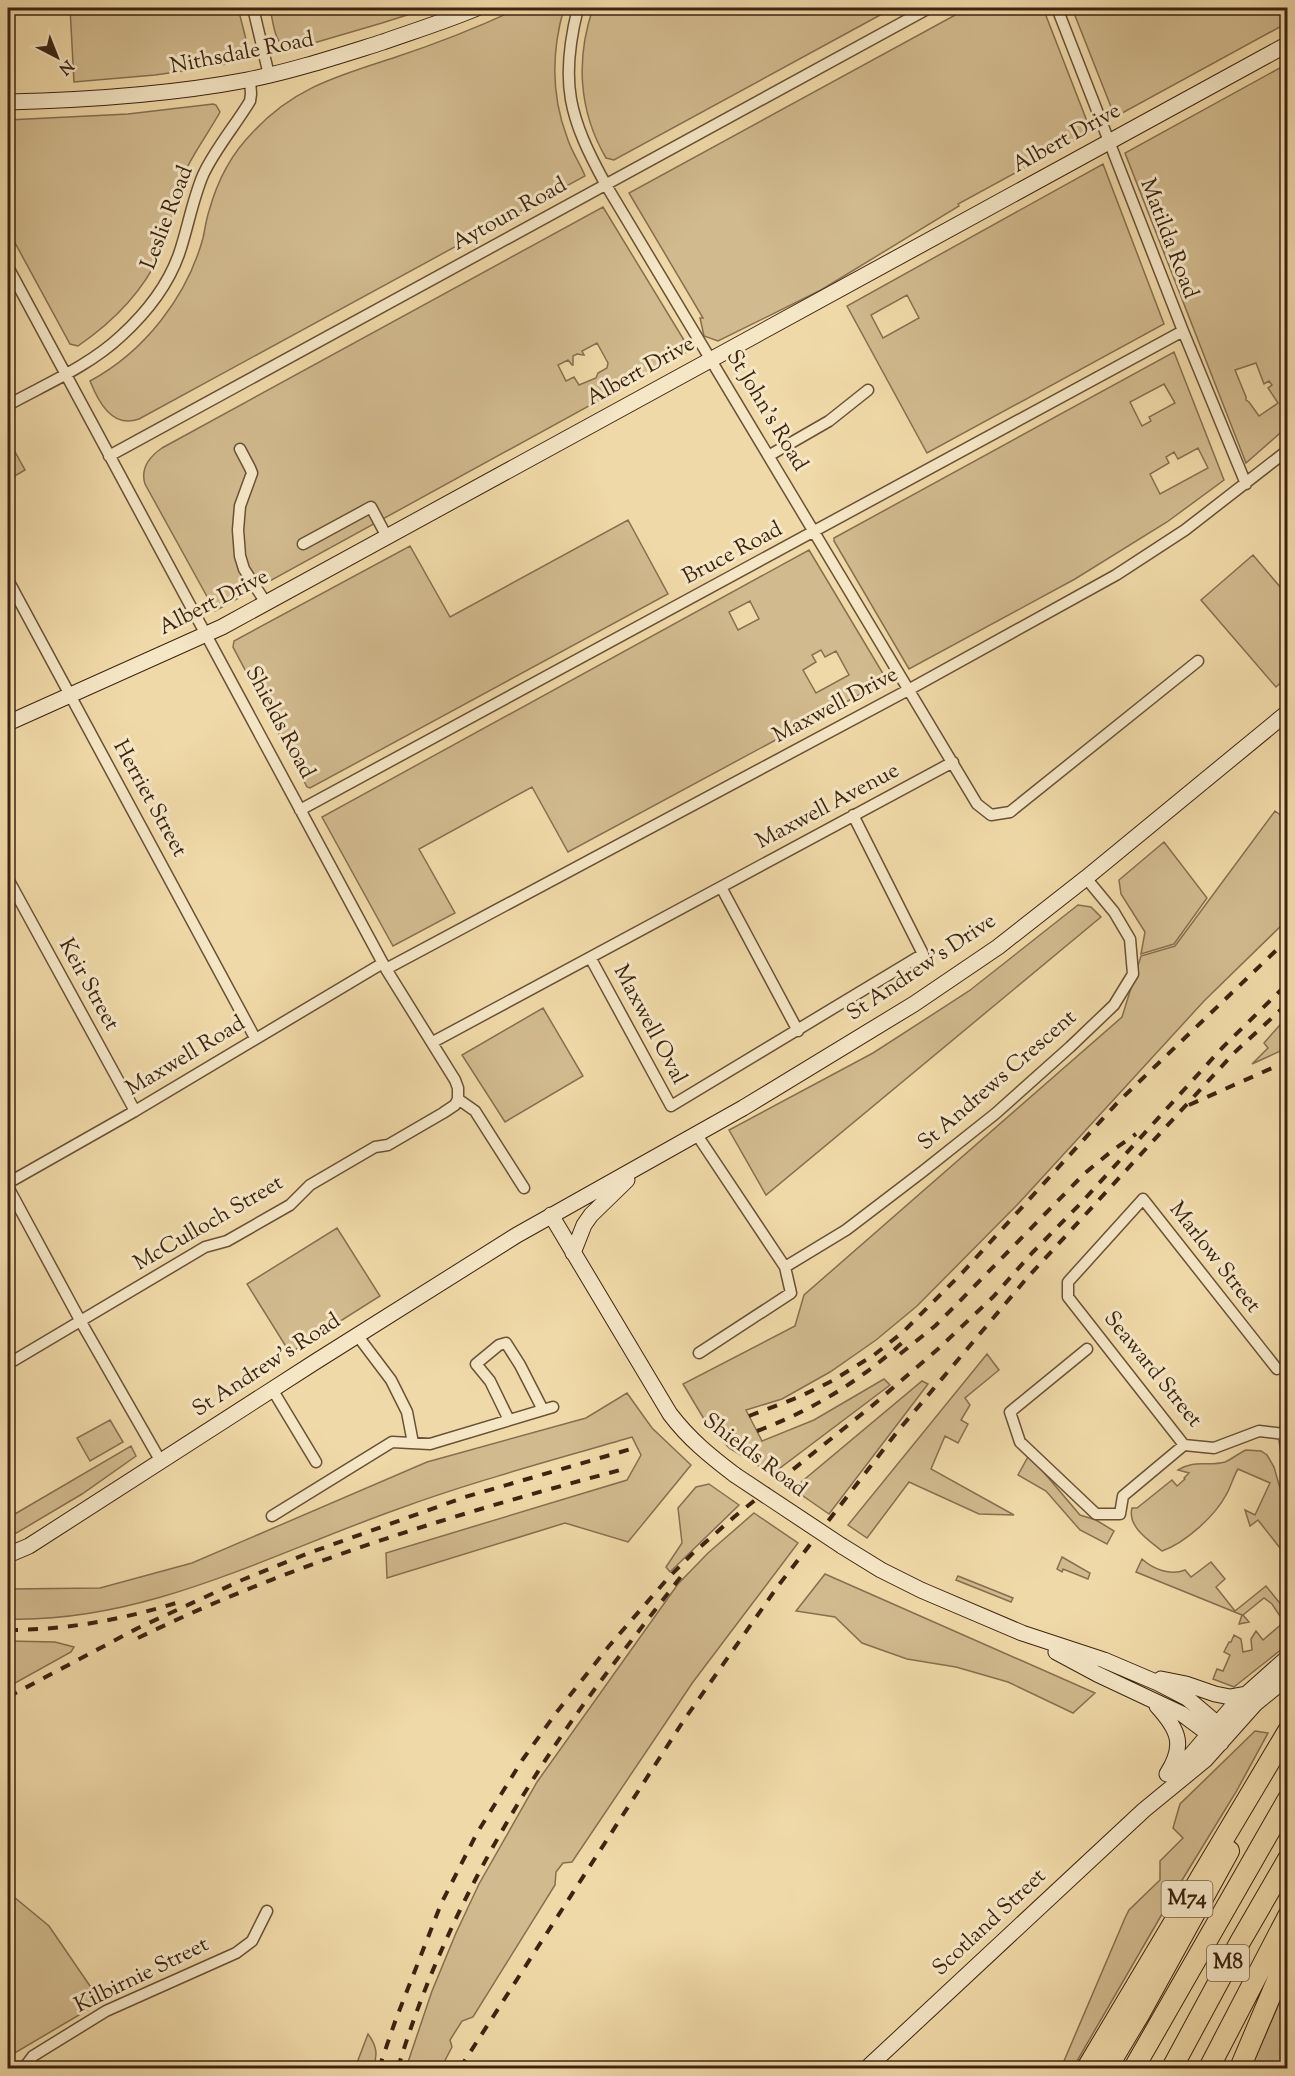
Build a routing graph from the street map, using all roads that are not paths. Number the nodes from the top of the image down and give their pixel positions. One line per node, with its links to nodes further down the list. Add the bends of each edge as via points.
1 (253, 8): 7 (street)
2 (477, 8): 7 (street, Nithsdale Road, via 321,62)
3 (578, 8): 11 (street, St John's Road, via 569,42 569,91 579,132)
4 (929, 8): 11 (street, Aytoun Road)
5 (1058, 8): 10 (street, Matilda Road)
6 (1287, 44): 10 (street, Albert Drive)
7 (269, 75): 8 (street, Nithsdale Road)
8 (250, 79): 9 (street, Nithsdale Road, via 136,96); 15 (street, Leslie Road, via 250,101 205,172 178,257 162,288 122,336)
9 (8, 102)
10 (1109, 142): 13 (street, Matilda Road); 14 (street, Albert Drive)
11 (606, 185): 14 (street, St John's Road); 21 (street, Aytoun Road)
12 (8, 267): 15 (street, Shields Road)
13 (1183, 331): 22 (street, Matilda Road); 23 (street, Bruce Road)
14 (711, 359): 20 (street, St John's Road); 24 (street, Albert Drive)
15 (65, 374): 17 (street, Leslie Road); 21 (street, Shields Road)
16 (868, 390): 20 (street, via 829,421)
17 (8, 405)
18 (240, 449): 27 (street, via 252,473 240,506 240,556)
19 (1287, 450): 22 (street, Maxwell Drive)
20 (770, 455): 23 (street, St John's Road)
21 (110, 456): 28 (street, Shields Road)
22 (1246, 484): 30 (street, Maxwell Drive, via 1116,575)
23 (816, 531): 30 (street, St John's Road); 35 (street, Bruce Road)
24 (387, 537): 25 (street, via 371,507); 27 (street, Albert Drive)
25 (303, 544)
26 (8, 580): 31 (street, Herriet Street)
27 (266, 603): 28 (street, Albert Drive)
28 (206, 635): 31 (street, Albert Drive); 35 (street, Shields Road)
29 (1198, 661): 34 (street, St John's Road, via 1010,812 991,815 978,804)
30 (910, 689): 34 (street, St John's Road); 41 (street, Maxwell Drive)
31 (70, 695): 33 (street, Albert Drive); 43 (street, Herriet Street)
32 (1287, 712): 37 (street, St Andrew's Drive)
33 (8, 723)
34 (953, 762): 36 (street, Maxwell Avenue)
35 (300, 810): 41 (street, Shields Road)
36 (853, 815): 39 (street, Maxwell Avenue); 42 (street, via 923,954)
37 (1086, 878): 47 (street, St Andrew's Drive, via 923,998); 54 (street, St Andrews Crescent, via 1130,939 1133,974 1114,1005 996,1113 922,1172 846,1230)
38 (8, 879): 46 (street, Keir Street)
39 (721, 886): 40 (street, Maxwell Avenue); 42 (street)
40 (591, 959): 42 (street, Maxwell Oval, via 671,1106); 44 (street, Maxwell Avenue)
41 (384, 966): 43 (street, Maxwell Road); 44 (street, Shields Road)
42 (798, 1031)
43 (255, 1038): 46 (street, Maxwell Road)
44 (433, 1042): 45 (street, Shields Road, via 458,1088)
45 (458, 1099): 50 (street, via 475,1111); 55 (street, McCulloch Street, via 443,1113 388,1145 375,1147 310,1185 290,1205 227,1241 205,1247)
46 (135, 1111): 49 (street, Maxwell Road)
47 (697, 1135): 48 (street, St Andrew's Drive); 54 (street)
48 (650, 1160): 52 (street, St Andrew's Drive); 53 (street, via 591,1215)
49 (8, 1185): 55 (street)
50 (524, 1188)
51 (1143, 1199): 60 (street, Marlow Street); 66 (street, Seaward Street, via 1068,1282 1068,1296)
52 (550, 1215): 53 (street, Shields Road); 56 (street, St Andrew's Road)
53 (573, 1252): 72 (street, Shields Road, bridge, via 670,1414 705,1452 881,1570)
54 (785, 1267): 58 (street, via 791,1293)
55 (81, 1322): 59 (street, McCulloch Street); 67 (street)
56 (357, 1335): 61 (street, St Andrew's Road); 65 (street, via 391,1380 407,1412)
57 (1086, 1349): 66 (street, via 1010,1412 1020,1442 1096,1514 1120,1514 1123,1496)
58 (699, 1353)
59 (8, 1364)
60 (1277, 1369)
61 (272, 1389): 67 (street, St Andrew's Road); 68 (street)
62 (509, 1420): 62 (street, via 490,1381 476,1364 506,1343 548,1408); 65 (street, via 430,1444)
63 (1287, 1420): 64 (street)
64 (1284, 1434): 66 (street, Seaward Street, via 1259,1431 1214,1448); 69 (street)
65 (413, 1443): 70 (street, via 392,1442)
66 (1184, 1445)
67 (160, 1460): 71 (street, St Andrew's Road, via 29,1546)
68 (316, 1462)
69 (1287, 1464)
70 (272, 1516)
71 (8, 1554)
72 (1022, 1633): 74 (street, Shields Road); 77 (street, Shields Road)
73 (1287, 1657): 76 (street, Scotland Street)
74 (1142, 1676): 76 (street, via 1230,1697); 79 (street, Shields Road, via 1187,1698)
75 (1287, 1677): 79 (street, Scotland Street)
76 (1246, 1694): 79 (street, Scotland Street)
77 (1149, 1697): 79 (street, Shields Road); 82 (street, via 1172,1722 1178,1752)
78 (1287, 1731): 89 (highway, M74)
79 (1219, 1734): 82 (street, Scotland Street, via 1205,1760)
80 (1287, 1738): 90 (highway, M8, via 1215,1878)
81 (1287, 1800): 91 (highway, M8)
82 (1144, 1810): 88 (street, Scotland Street)
83 (1287, 1859): 92 (highway, M8)
84 (267, 1911): 87 (street, Kilbirnie Street, via 252,1941 236,1953 106,2012 33,2056)
85 (1287, 1916): 93 (highway)
86 (1287, 1956): 94 (highway, M8)
87 (24, 2068)
88 (867, 2068)
89 (1087, 2068)
90 (1107, 2068)
91 (1134, 2068)
92 (1172, 2068)
93 (1209, 2068)
94 (1240, 2068)

